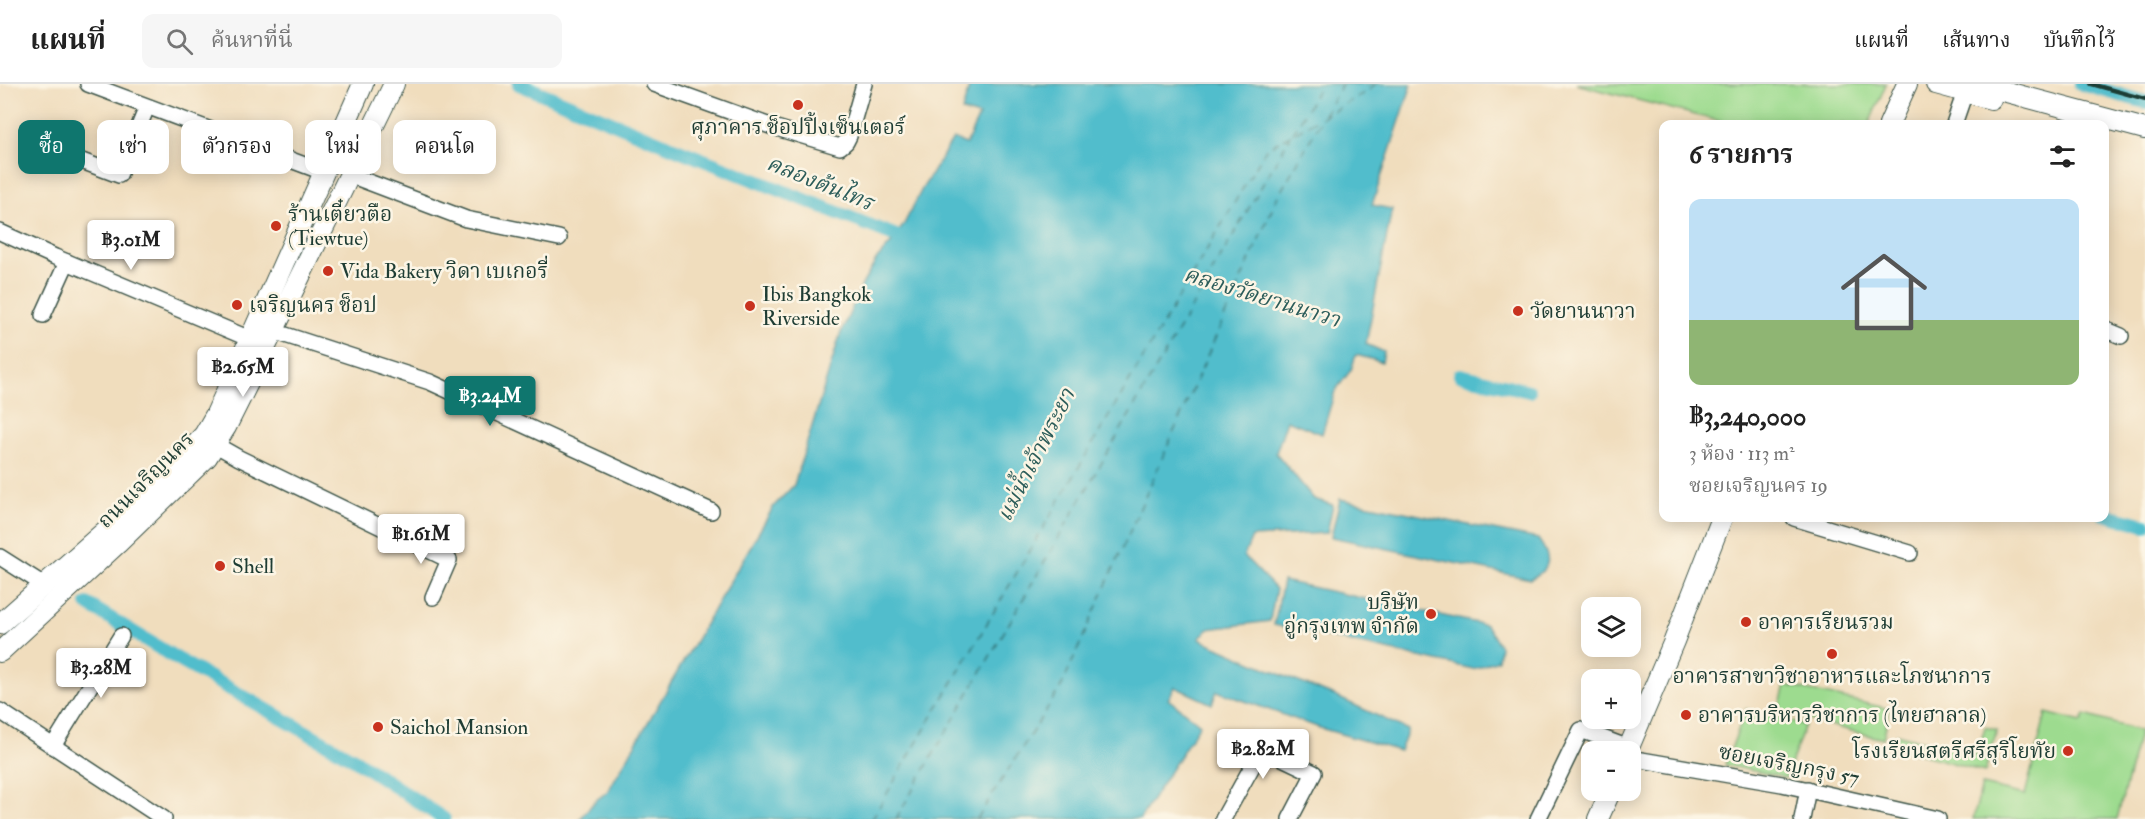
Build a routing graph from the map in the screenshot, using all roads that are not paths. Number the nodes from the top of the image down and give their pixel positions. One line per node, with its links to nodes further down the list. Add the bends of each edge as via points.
1 (88, 84): 9 (street)
2 (363, 84): 10 (main road, ถนนเจริญนคร)
3 (394, 84): 22 (main road, ถนนเจริญนคร)
4 (654, 84): 5 (street, via 840,147 849,136)
5 (864, 84)
6 (1907, 84): 11 (main road)
7 (1936, 84): 8 (main road)
8 (1971, 88): 12 (street); 13 (main road); 14 (main road)
9 (147, 107): 19 (street, via 119,175); 20 (street)
10 (347, 120)
11 (1891, 120)
12 (1956, 120)
13 (2073, 120)
14 (2107, 120)
15 (2109, 121): 16 (main road)
16 (2145, 129)
17 (2109, 130): 18 (main road)
18 (2145, 140)
19 (85, 162)
20 (305, 165)
21 (322, 174): 30 (main road, ถนนเจริญนคร)
22 (350, 175): 24 (street, via 466,219); 27 (main road, ถนนเจริญนคร)
23 (0, 232): 25 (street)
24 (559, 238)
25 (67, 262): 26 (street); 30 (street)
26 (43, 315)
27 (273, 331): 31 (main road, ถนนเจริญนคร); 32 (street, via 430,382)
28 (2109, 331): 29 (street)
29 (2121, 336)
30 (250, 339): 37 (main road, ถนนเจริญนคร, via 204,435)
31 (216, 445): 38 (street, via 449,560); 41 (main road, ถนนเจริญนคร)
32 (711, 511)
33 (1720, 522): 44 (main road)
34 (1807, 522): 35 (street)
35 (1910, 553)
36 (0, 557): 37 (street)
37 (44, 585): 39 (main road, ถนนเจริญนคร)
38 (433, 597)
39 (0, 624)
40 (121, 636): 45 (street)
41 (0, 652)
42 (0, 711): 45 (street)
43 (1604, 741): 52 (street, ซอยเจริญกรุง 57, via 1581,730)
44 (1634, 741)
45 (53, 746): 49 (street)
46 (1641, 755): 47 (street, ซอยเจริญกรุง 57)
47 (1808, 789): 54 (street); 55 (street, ซอยเจริญกรุง 57)
48 (1606, 801): 53 (main road)
49 (164, 819)
50 (1223, 819): 51 (street, via 1259,754 1272,753 1314,773)
51 (1290, 819)
52 (1538, 819)
53 (1598, 819)
54 (1802, 819)
55 (1934, 819)

